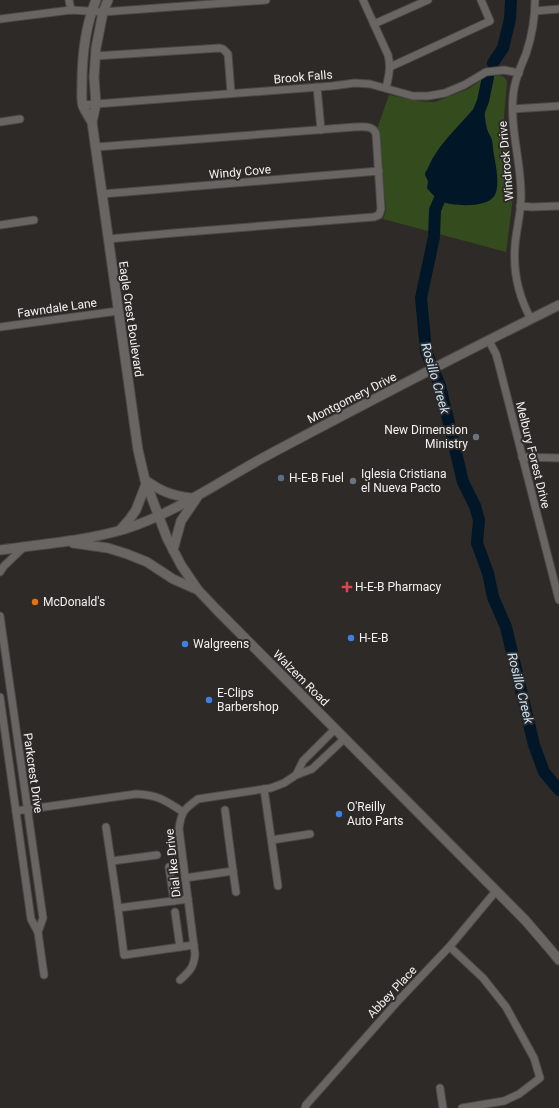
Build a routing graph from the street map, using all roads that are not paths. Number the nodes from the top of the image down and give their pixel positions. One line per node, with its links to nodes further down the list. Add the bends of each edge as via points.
1 (69, 0): 10 (street)
2 (96, 0): 12 (main road, Eagle Crest Boulevard)
3 (108, 0): 13 (main road, Eagle Crest Boulevard)
4 (266, 0): 13 (street)
5 (363, 0): 15 (street)
6 (428, 0): 15 (street)
7 (481, 0): 17 (street, via 490,21)
8 (535, 0): 11 (street, Windrock Drive)
9 (559, 9): 11 (street)
10 (71, 10): 12 (street); 14 (street)
11 (536, 11): 18 (street, Windrock Drive, via 526,53)
12 (91, 12): 13 (street); 23 (main road, Eagle Crest Boulevard, via 82,61)
13 (103, 12): 16 (main road, Eagle Crest Boulevard)
14 (0, 20)
15 (374, 24): 17 (street, via 388,54)
16 (95, 56): 21 (street, via 220,48 228,54); 22 (main road, Eagle Crest Boulevard)
17 (390, 67): 20 (street)
18 (518, 73): 20 (street, Brook Falls, via 504,70 486,72 445,93 428,96 413,96); 25 (street, Windrock Drive)
19 (318, 87): 20 (street, Brook Falls, via 355,82); 21 (street, Brook Falls); 29 (street)
20 (386, 88)
21 (232, 94): 22 (street, Brook Falls)
22 (96, 104): 23 (street, Brook Falls); 28 (main road, Eagle Crest Boulevard)
23 (83, 105): 28 (main road, Eagle Crest Boulevard)
24 (559, 106): 25 (street)
25 (513, 110): 33 (street, Windrock Drive)
26 (20, 119): 27 (street)
27 (0, 122)
28 (92, 122): 30 (main road, Eagle Crest Boulevard)
29 (321, 130): 30 (street); 31 (street, via 355,127 375,130)
30 (96, 147): 32 (main road, Eagle Crest Boulevard)
31 (379, 171): 32 (street, Windy Cove); 37 (street, via 382,209 379,215 374,217)
32 (102, 194): 37 (main road, Eagle Crest Boulevard)
33 (520, 206): 34 (street); 40 (street, Windrock Drive, via 515,270 524,307)
34 (559, 206)
35 (34, 220): 36 (street)
36 (0, 225)
37 (108, 239): 39 (main road, Eagle Crest Boulevard)
38 (559, 305): 40 (main road, Montgomery Drive)
39 (118, 311): 41 (street, Fawndale Lane); 45 (main road, Eagle Crest Boulevard)
40 (531, 319): 42 (main road, Montgomery Drive)
41 (0, 328)
42 (489, 341): 43 (street, Melbury Forest Drive, via 496,354); 46 (main road, Montgomery Drive, via 269,454)
43 (522, 458): 44 (street); 55 (street, Melbury Forest Drive)
44 (559, 458)
45 (145, 482): 47 (main road, via 174,496); 48 (main road, Eagle Crest Boulevard); 49 (main road, via 136,510)
46 (200, 493): 47 (main road, Montgomery Drive); 53 (main road, via 181,521)
47 (191, 498): 48 (main road, Montgomery Drive)
48 (158, 516): 49 (main road); 53 (main road, Walzem Road)
49 (120, 530): 50 (main road)
50 (63, 541): 51 (main road); 56 (main road, via 108,548 127,554)
51 (24, 547): 52 (main road); 54 (street)
52 (0, 550)
53 (173, 550): 56 (main road, Walzem Road)
54 (0, 572)
55 (556, 579): 57 (street, Melbury Forest Drive)
56 (198, 590): 60 (main road, Walzem Road)
57 (559, 600)
58 (0, 616): 64 (street, Parkcrest Drive)
59 (0, 697): 66 (street, Parkcrest Drive)
60 (335, 729): 61 (main road, Walzem Road); 62 (street, Dial Ike Drive, via 303,761)
61 (344, 739): 62 (street, Dial Ike Drive, via 312,769); 77 (main road, Walzem Road)
62 (296, 775): 63 (street, Dial Ike Drive, via 284,783)
63 (264, 789): 67 (street, Dial Ike Drive, via 198,799); 70 (street)
64 (27, 809): 66 (street); 67 (street, via 136,794 160,797); 83 (street, Parkcrest Drive)
65 (225, 810): 74 (street)
66 (16, 811): 84 (street, Parkcrest Drive)
67 (184, 812): 75 (street, Dial Ike Drive, via 179,829)
68 (106, 827): 72 (street)
69 (310, 834): 70 (street)
70 (272, 840): 76 (street)
71 (157, 855): 72 (street)
72 (112, 861): 81 (street)
73 (169, 867): 80 (street)
74 (233, 871): 75 (street); 78 (street)
75 (185, 878): 79 (street, Dial Ike Drive)
76 (278, 886)
77 (496, 891): 88 (street, Abbey Place); 89 (main road, Walzem Road)
78 (236, 892)
79 (188, 899): 80 (street); 86 (street, Dial Ike Drive)
80 (174, 901): 81 (street)
81 (118, 908): 87 (street, via 124,955)
82 (175, 912): 87 (street)
83 (43, 918): 84 (street); 85 (street, Parkcrest Drive)
84 (31, 919): 85 (street, Parkcrest Drive)
85 (38, 932): 90 (street, Parkcrest Drive)
86 (194, 945): 87 (street); 91 (street, Dial Ike Drive, via 194,963)
87 (180, 947)
88 (450, 947): 93 (street, Abbey Place, via 397,1002); 95 (street, via 482,978 506,1007 534,1058 540,1078 519,1094 504,1101)
89 (559, 960)
90 (44, 975)
91 (180, 980)
92 (440, 1088): 94 (street)
93 (305, 1108)
94 (443, 1108)
95 (462, 1108)

